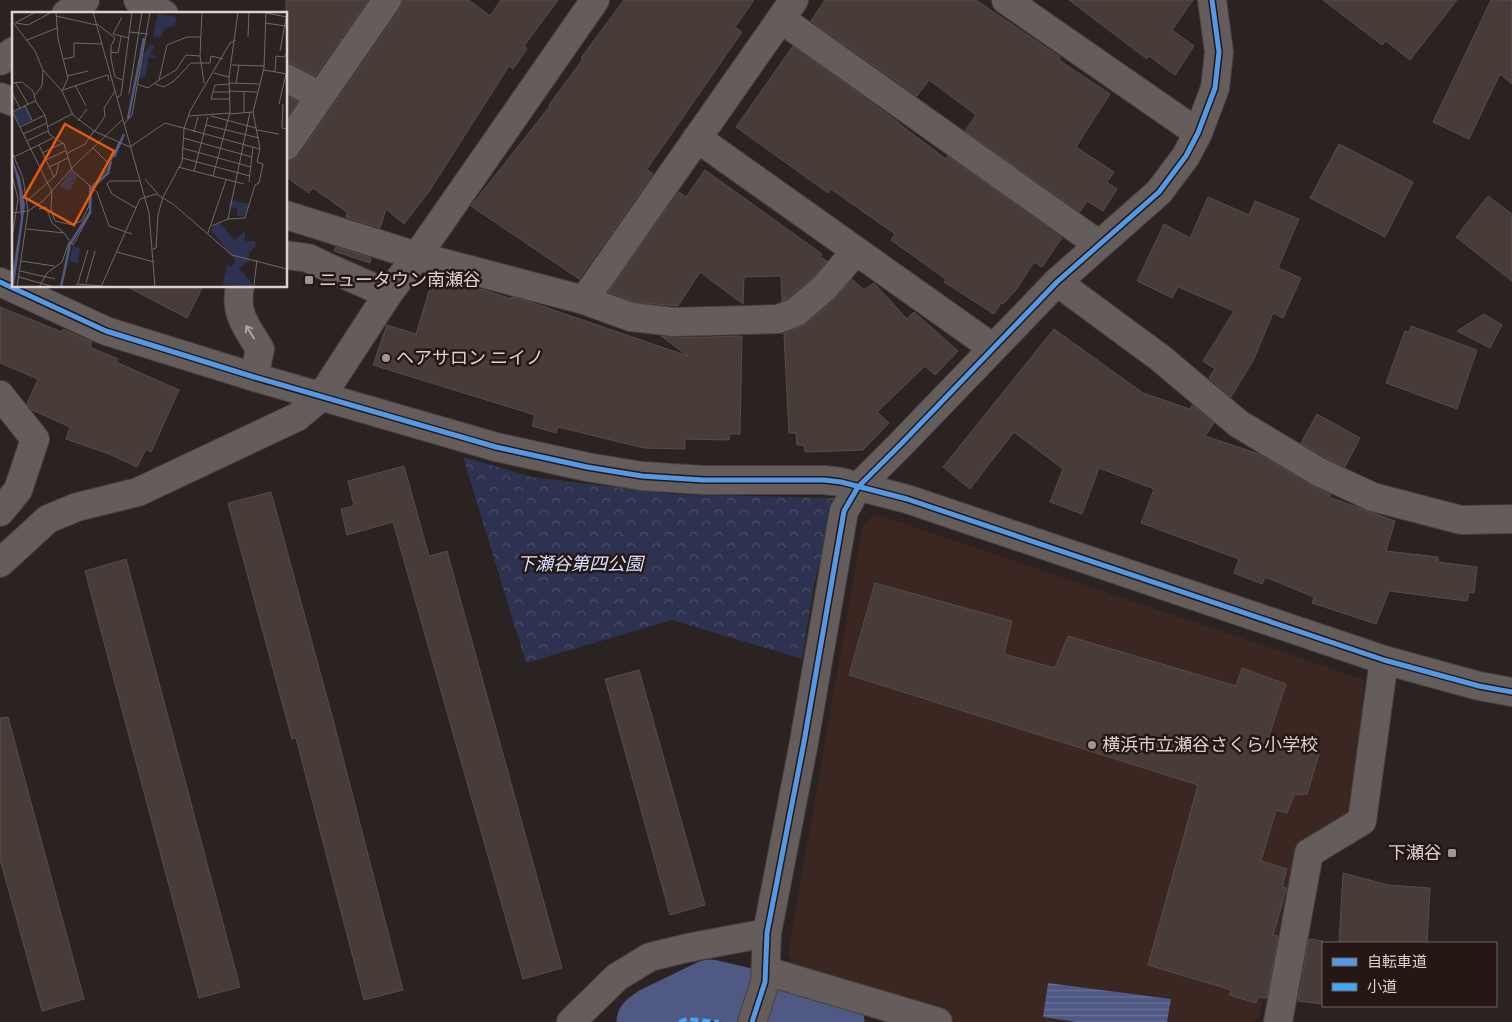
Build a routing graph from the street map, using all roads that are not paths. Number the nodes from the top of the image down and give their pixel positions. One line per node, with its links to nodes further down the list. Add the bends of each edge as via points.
1 (85, 0): 8 (street)
2 (138, 0): 9 (street)
3 (387, 0): 14 (street)
4 (596, 0): 23 (street)
5 (1006, 0): 16 (street)
6 (1212, 0): 16 (street, via 1220,52 1215,88)
7 (787, 10): 17 (street); 20 (street)
8 (69, 12)
9 (160, 12)
10 (12, 52): 11 (street)
11 (0, 61)
12 (288, 79): 14 (street)
13 (0, 96): 15 (street)
14 (320, 96): 18 (street)
15 (12, 101)
16 (1198, 133): 20 (street, via 1160,192)
17 (697, 138): 21 (street); 30 (street)
18 (288, 143)
19 (288, 216): 23 (street)
20 (1098, 244): 25 (street)
21 (856, 251): 30 (street, via 824,288 796,312 778,318 674,322 631,317); 31 (street)
22 (288, 255): 29 (street, via 308,258)
23 (417, 256): 29 (street); 30 (street)
24 (0, 282): 26 (street)
25 (1057, 282): 31 (street); 37 (street, via 1159,357 1239,424 1319,472 1373,497 1461,520)
26 (12, 288)
27 (13, 288): 32 (street, via 106,331)
28 (240, 288): 32 (street, one-way to 28, via 260,349 241,317 237,300)
29 (380, 290): 34 (street)
30 (584, 300)
31 (993, 348): 35 (street)
32 (254, 377): 34 (street)
33 (0, 396): 36 (street, via 35,440 18,490)
34 (321, 397): 35 (street, via 496,447 587,467 642,476 703,480 824,480); 38 (street, via 297,416 138,492 77,508 48,520)
35 (858, 486): 39 (street, via 907,499); 41 (street, via 844,511)
36 (0, 512)
37 (1512, 519)
38 (0, 563)
39 (1384, 660): 40 (street); 46 (street, via 1362,821 1309,853)
40 (1512, 692)
41 (767, 933): 42 (street); 43 (street, via 650,957 617,977)
42 (766, 976): 44 (street); 45 (street)
43 (571, 1022)
44 (752, 1022)
45 (938, 1022)
46 (1278, 1022)

